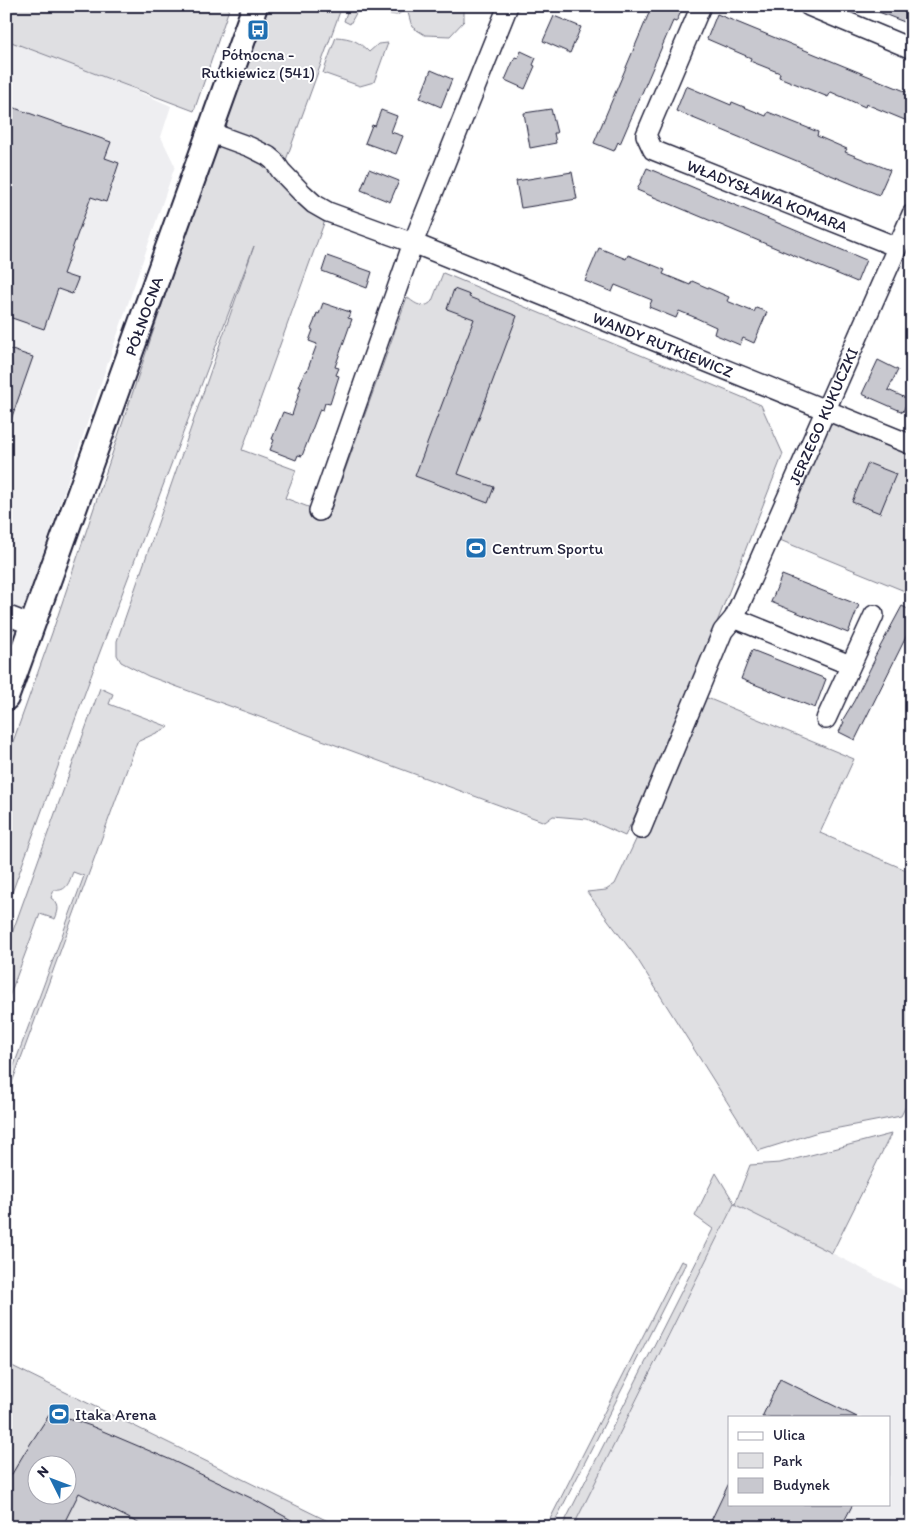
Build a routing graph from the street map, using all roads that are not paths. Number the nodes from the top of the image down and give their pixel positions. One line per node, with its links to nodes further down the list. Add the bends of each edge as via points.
1 (255, 6): 6 (street, PÓŁNOCNA)
2 (508, 6): 8 (street)
3 (701, 6): 9 (street, WŁADYSŁAWA KOMARA, via 646,134 653,150)
4 (809, 6): 5 (street)
5 (912, 49)
6 (209, 132): 8 (street, WANDY RUTKIEWICZ, via 259,151 274,161 303,194 328,212); 16 (street, PÓŁNOCNA)
7 (912, 214): 9 (street, JERZEGO KUKUCZKI)
8 (413, 243): 10 (street, WANDY RUTKIEWICZ); 12 (street)
9 (896, 247): 10 (street, JERZEGO KUKUCZKI)
10 (824, 410): 11 (street, WANDY RUTKIEWICZ); 15 (street, JERZEGO KUKUCZKI)
11 (912, 445)
12 (319, 511)
13 (6, 615): 16 (street)
14 (874, 615): 17 (street)
15 (734, 618): 17 (street); 20 (street, JERZEGO KUKUCZKI, via 723,631)
16 (32, 625): 18 (street, PÓŁNOCNA)
17 (850, 664): 19 (street)
18 (6, 698)
19 (826, 719)
20 (641, 829)

